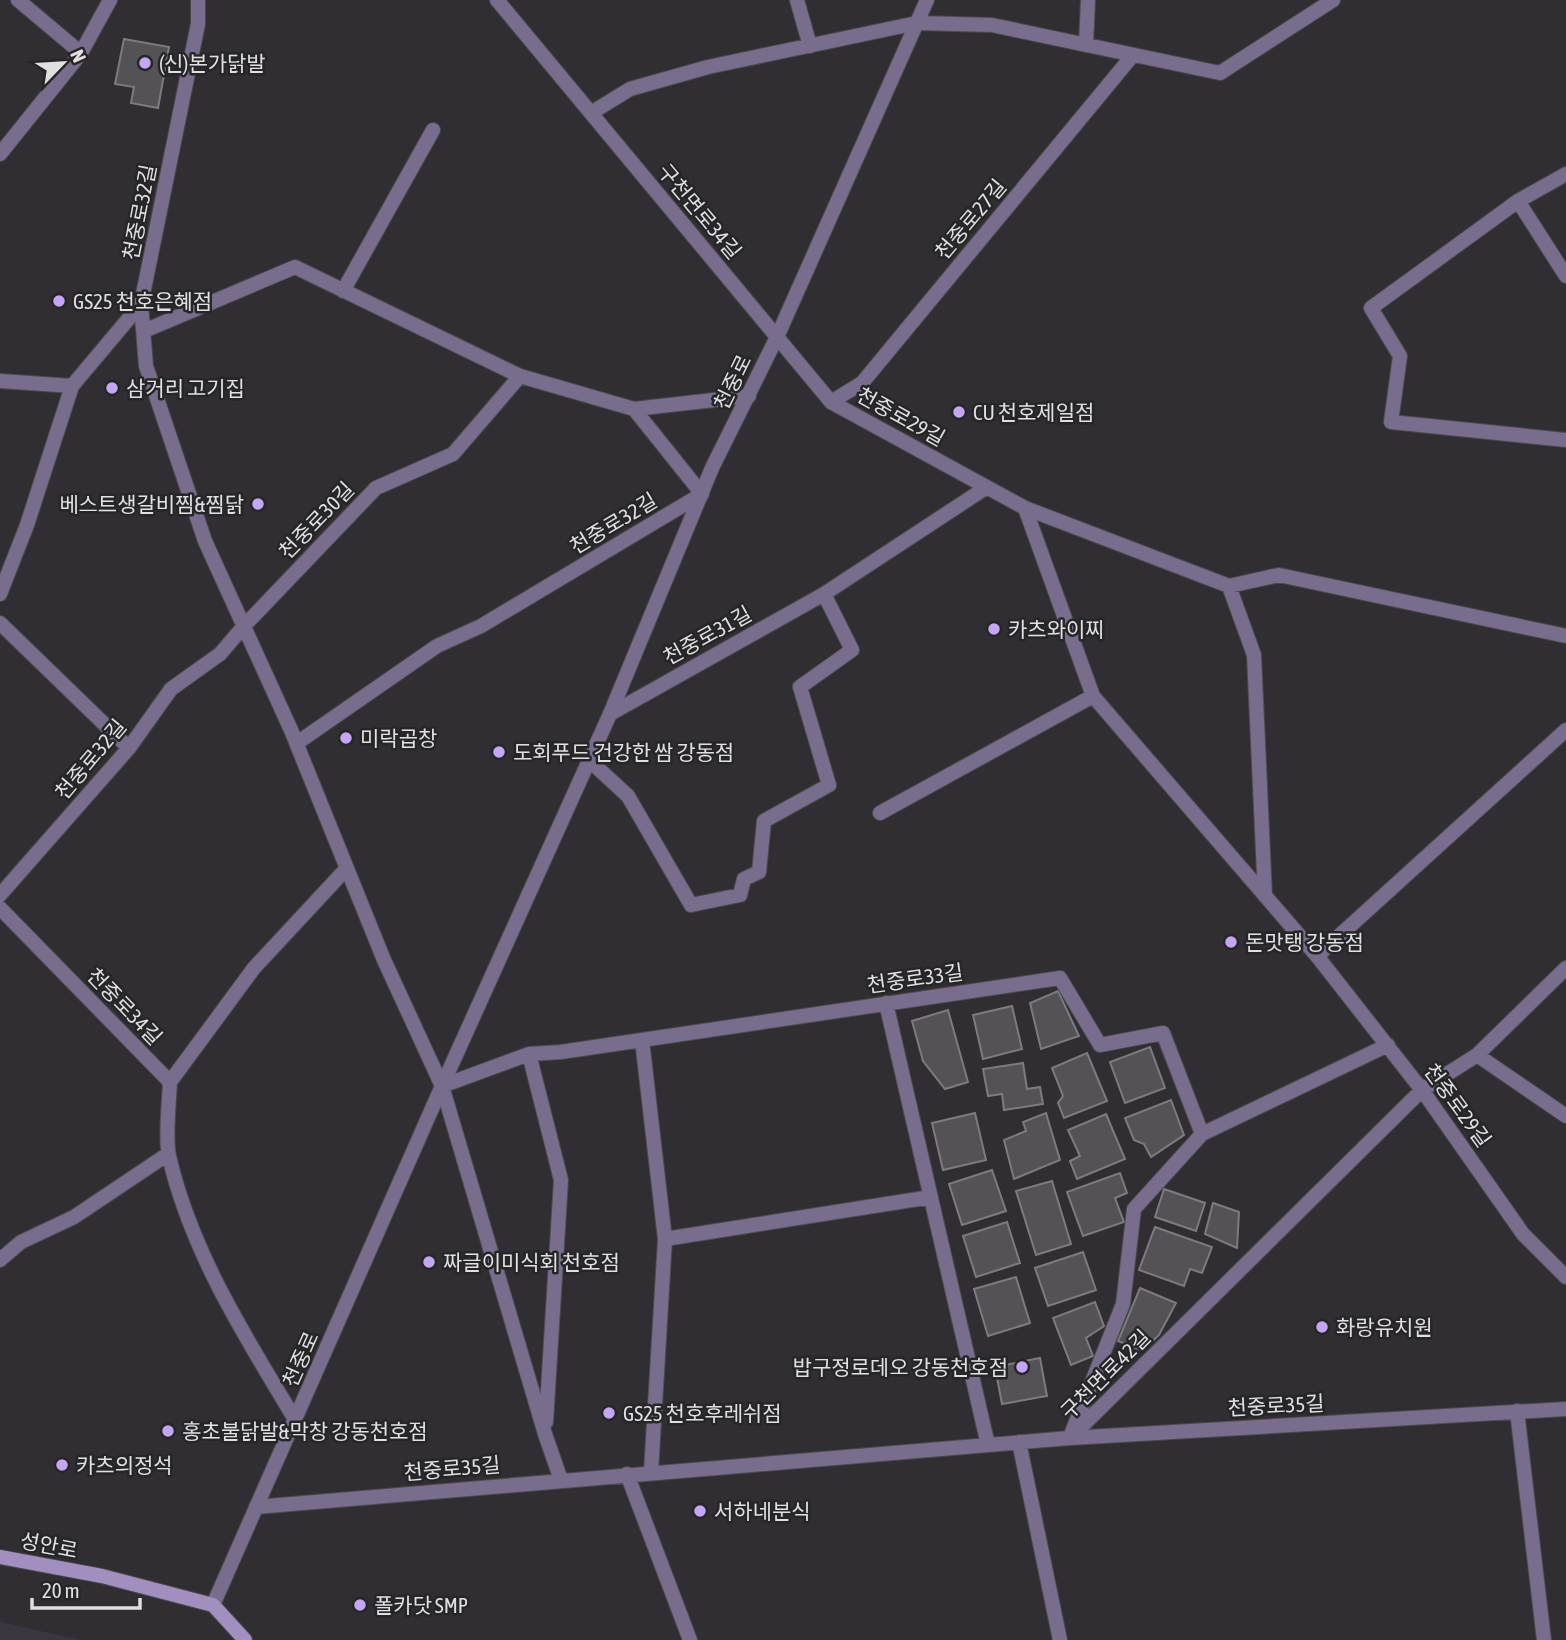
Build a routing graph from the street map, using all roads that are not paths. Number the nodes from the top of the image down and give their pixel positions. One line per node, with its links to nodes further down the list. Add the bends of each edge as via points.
1 (18, 0): 12 (street)
2 (110, 0): 12 (street)
3 (198, 0): 21 (street, 천중로32길, via 198,24)
4 (497, 0): 14 (street, 구천면로34길)
5 (797, 0): 11 (street)
6 (927, 0): 9 (street, 천중로)
7 (1088, 0): 10 (street)
8 (1333, 0): 13 (street, via 1220,74)
9 (917, 23): 10 (street, via 992,25); 11 (street); 23 (street, 천중로)
10 (1086, 45): 13 (street)
11 (810, 46): 14 (street, via 630,89)
12 (81, 53): 16 (street)
13 (1133, 55): 28 (street, 천중로27길, via 862,383)
14 (591, 113): 23 (street, 구천면로34길)
15 (433, 130): 20 (street)
16 (0, 154)
17 (1566, 174): 18 (street)
18 (1518, 201): 19 (street); 30 (street, via 1371,308 1400,356 1391,422)
19 (1566, 276)
20 (343, 291): 22 (street, via 295,267); 24 (street)
21 (141, 304): 22 (street, 천중로32길); 26 (street)
22 (144, 331): 38 (street, 천중로32길, via 146,366 205,541)
23 (777, 337): 27 (street, 천중로); 28 (street, 천중로29길)
24 (520, 376): 29 (street); 38 (street, 천중로30길, via 453,454 376,488)
25 (0, 381): 26 (street)
26 (72, 386): 35 (street)
27 (749, 396): 29 (street); 32 (street, 천중로)
28 (831, 402): 31 (street, 천중로29길)
29 (634, 409): 32 (street)
30 (1566, 440)
31 (987, 487): 33 (street, 천중로29길); 36 (street, 천중로31길)
32 (702, 494): 41 (street, 천중로); 43 (street, 천중로32길, via 481,626 437,646)
33 (1025, 508): 34 (street, 천중로29길); 40 (street, 천중로29길)
34 (1229, 586): 39 (street, via 1279,575); 49 (street, via 1254,655)
35 (0, 594)
36 (824, 594): 41 (street, 천중로31길); 45 (street, via 852,650 800,687 829,785 764,821 759,872 744,878 740,895 691,905 628,796)
37 (0, 623): 44 (street)
38 (244, 625): 43 (street, 천중로32길); 44 (street, 천중로32길, via 220,654 171,689)
39 (1566, 636)
40 (1093, 696): 46 (street); 49 (street, 천중로29길)
41 (610, 714): 45 (street, 천중로)
42 (1566, 730): 51 (street)
43 (297, 743): 47 (street, 천중로32길)
44 (130, 748): 48 (street, 천중로32길)
45 (589, 760): 59 (street, 천중로)
46 (880, 813)
47 (347, 868): 58 (street, via 254,968); 59 (street, 천중로32길)
48 (0, 895)
49 (1265, 896): 51 (street, 천중로29길)
50 (0, 908): 58 (street, 천중로34길)
51 (1317, 956): 55 (street, 천중로29길)
52 (1566, 968): 57 (street, 구천면로42길)
53 (886, 1003): 54 (street, 천중로33길); 62 (street, 천중로33길, via 1060,978 1100,1045 1163,1033); 64 (street)
54 (642, 1040): 56 (street, 천중로33길); 65 (street)
55 (1388, 1045): 60 (street, 천중로29길); 62 (street, 구천면로42길)
56 (529, 1054): 59 (street, 천중로33길); 71 (street, via 561,1180)
57 (1477, 1055): 60 (street, 구천면로42길); 61 (street)
58 (170, 1082): 63 (street)
59 (442, 1086): 70 (street, 천중로); 71 (street)
60 (1422, 1090): 67 (street, 천중로29길, via 1523,1234); 72 (street, 구천면로42길)
61 (1566, 1116)
62 (1202, 1135): 72 (street, 구천면로42길, via 1134,1209 1123,1304)
63 (168, 1154): 66 (street, via 74,1217 21,1242); 70 (street, via 193,1232 234,1316)
64 (931, 1197): 65 (street); 74 (street)
65 (666, 1239): 75 (street)
66 (0, 1260)
67 (1566, 1277)
68 (1566, 1409): 69 (street, 천중로35길)
69 (1517, 1412): 72 (street, 천중로35길); 84 (street)
70 (296, 1422): 78 (street, 천중로)
71 (545, 1434): 77 (street)
72 (1070, 1438): 73 (street, 천중로35길)
73 (1019, 1442): 74 (street, 천중로35길); 83 (street)
74 (988, 1445): 75 (street, 천중로35길)
75 (651, 1472): 76 (street, 천중로35길)
76 (627, 1474): 77 (street, 천중로35길); 82 (street)
77 (561, 1480): 78 (street, 천중로35길)
78 (256, 1507): 80 (street, 천중로)
79 (0, 1557): 80 (main road, 성안로, via 102,1576)
80 (213, 1605): 81 (main road)
81 (244, 1640)
82 (690, 1640)
83 (1060, 1640)
84 (1544, 1640)

